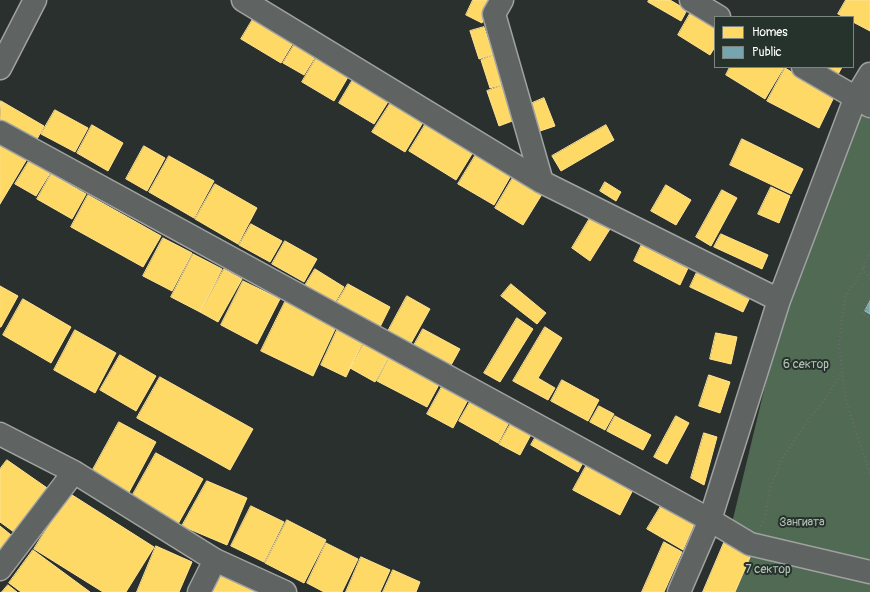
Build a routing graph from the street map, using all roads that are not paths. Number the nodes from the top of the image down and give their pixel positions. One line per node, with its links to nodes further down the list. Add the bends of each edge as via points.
1 (34, 0): 6 (street)
2 (243, 0): 11 (street)
3 (502, 0): 11 (street, via 494,14)
4 (691, 0): 5 (street)
5 (718, 16)
6 (0, 68)
7 (805, 68): 9 (street)
8 (870, 74): 9 (street)
9 (863, 102): 12 (street)
10 (0, 132): 15 (street)
11 (542, 182): 12 (street)
12 (779, 300): 15 (street)
13 (0, 434): 14 (street)
14 (74, 472): 16 (street); 17 (street)
15 (710, 520): 18 (street, via 750,544); 21 (street)
16 (215, 560): 19 (street); 20 (street)
17 (0, 570)
18 (870, 572)
19 (199, 592)
20 (285, 592)
21 (679, 592)

